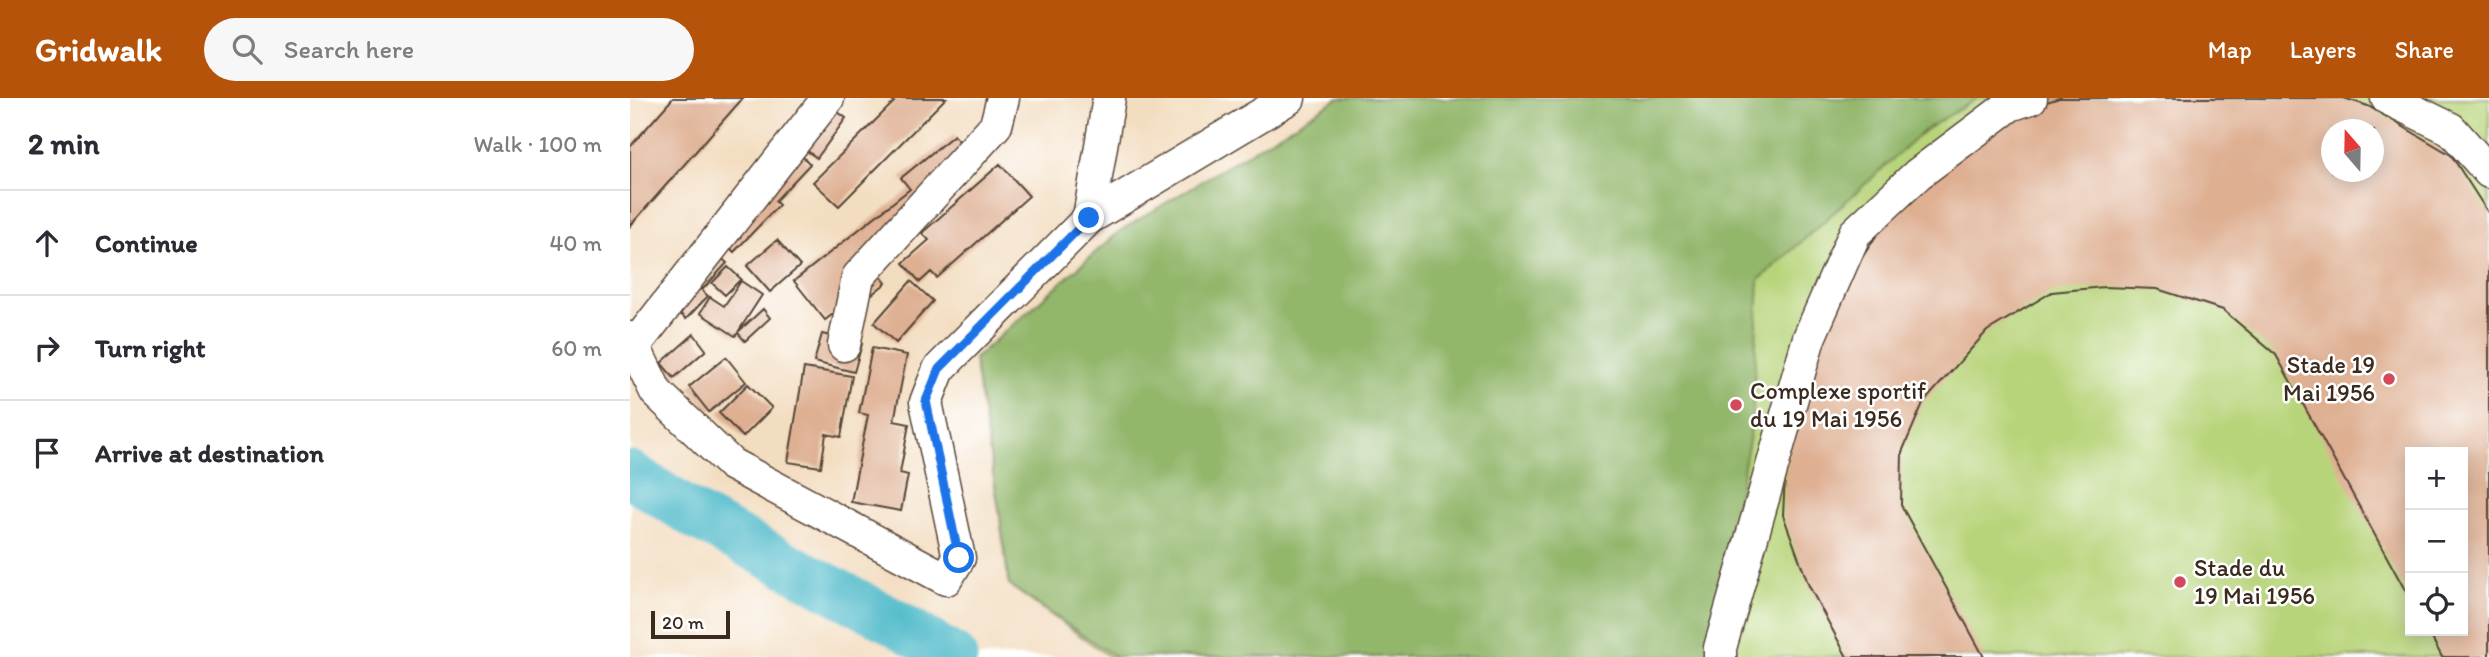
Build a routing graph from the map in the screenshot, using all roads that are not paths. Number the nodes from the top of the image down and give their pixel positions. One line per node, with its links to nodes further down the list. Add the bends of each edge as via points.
1 (828, 98): 9 (street)
2 (1003, 98): 10 (street, via 996,125 858,277)
3 (1110, 98): 8 (street)
4 (1289, 98): 8 (street)
5 (2031, 98): 11 (street, via 2010,105 1918,174 1856,233 1809,338)
6 (2387, 98): 7 (street, via 2451,129)
7 (2489, 172)
8 (1089, 218): 9 (street, via 939,369 926,401 959,558 946,579 731,464 656,392)
9 (633, 342)
10 (844, 345)
11 (1720, 657)

